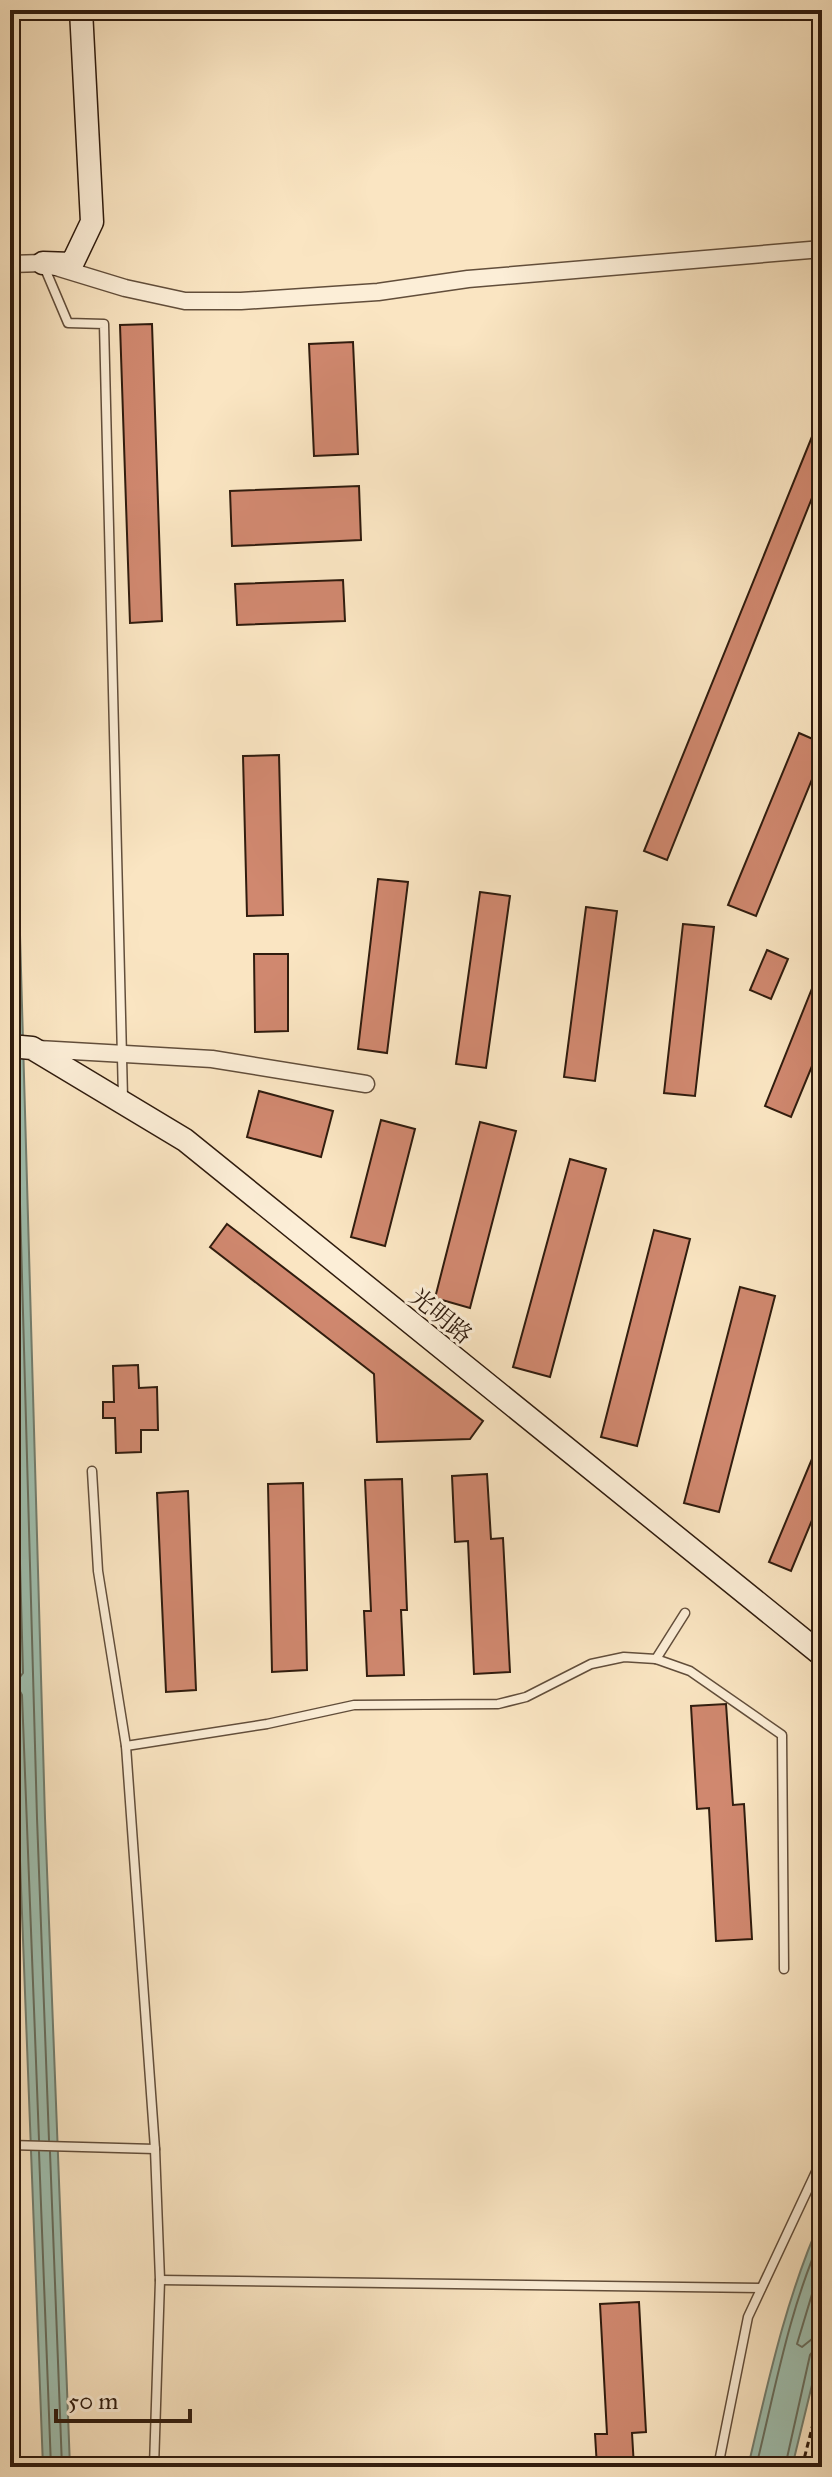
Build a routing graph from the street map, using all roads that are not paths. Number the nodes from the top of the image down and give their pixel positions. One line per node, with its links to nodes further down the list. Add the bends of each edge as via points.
1 (81, 10): 3 (street, via 92,222 72,264)
2 (822, 249): 3 (street, via 241,301 185,301)
3 (43, 263): 4 (street); 6 (lane, via 68,323 104,324)
4 (10, 264)
5 (21, 1047): 6 (street); 8 (street, 光明路)
6 (122, 1054): 7 (street, via 212,1059); 8 (lane)
7 (366, 1084)
8 (123, 1103): 11 (street, 光明路, via 185,1140)
9 (92, 1471): 13 (lane, via 98,1571)
10 (685, 1613): 12 (lane)
11 (822, 1655)
12 (656, 1659): 13 (lane, via 624,1657 591,1664 526,1697 498,1704 354,1705); 14 (lane, via 690,1671 782,1735)
13 (126, 1746): 16 (lane)
14 (784, 1969)
15 (10, 2145): 16 (lane)
16 (155, 2149): 18 (lane)
17 (822, 2159): 19 (lane)
18 (160, 2280): 19 (lane); 20 (lane)
19 (761, 2288): 21 (lane, via 748,2317)
20 (154, 2467)
21 (718, 2467)

